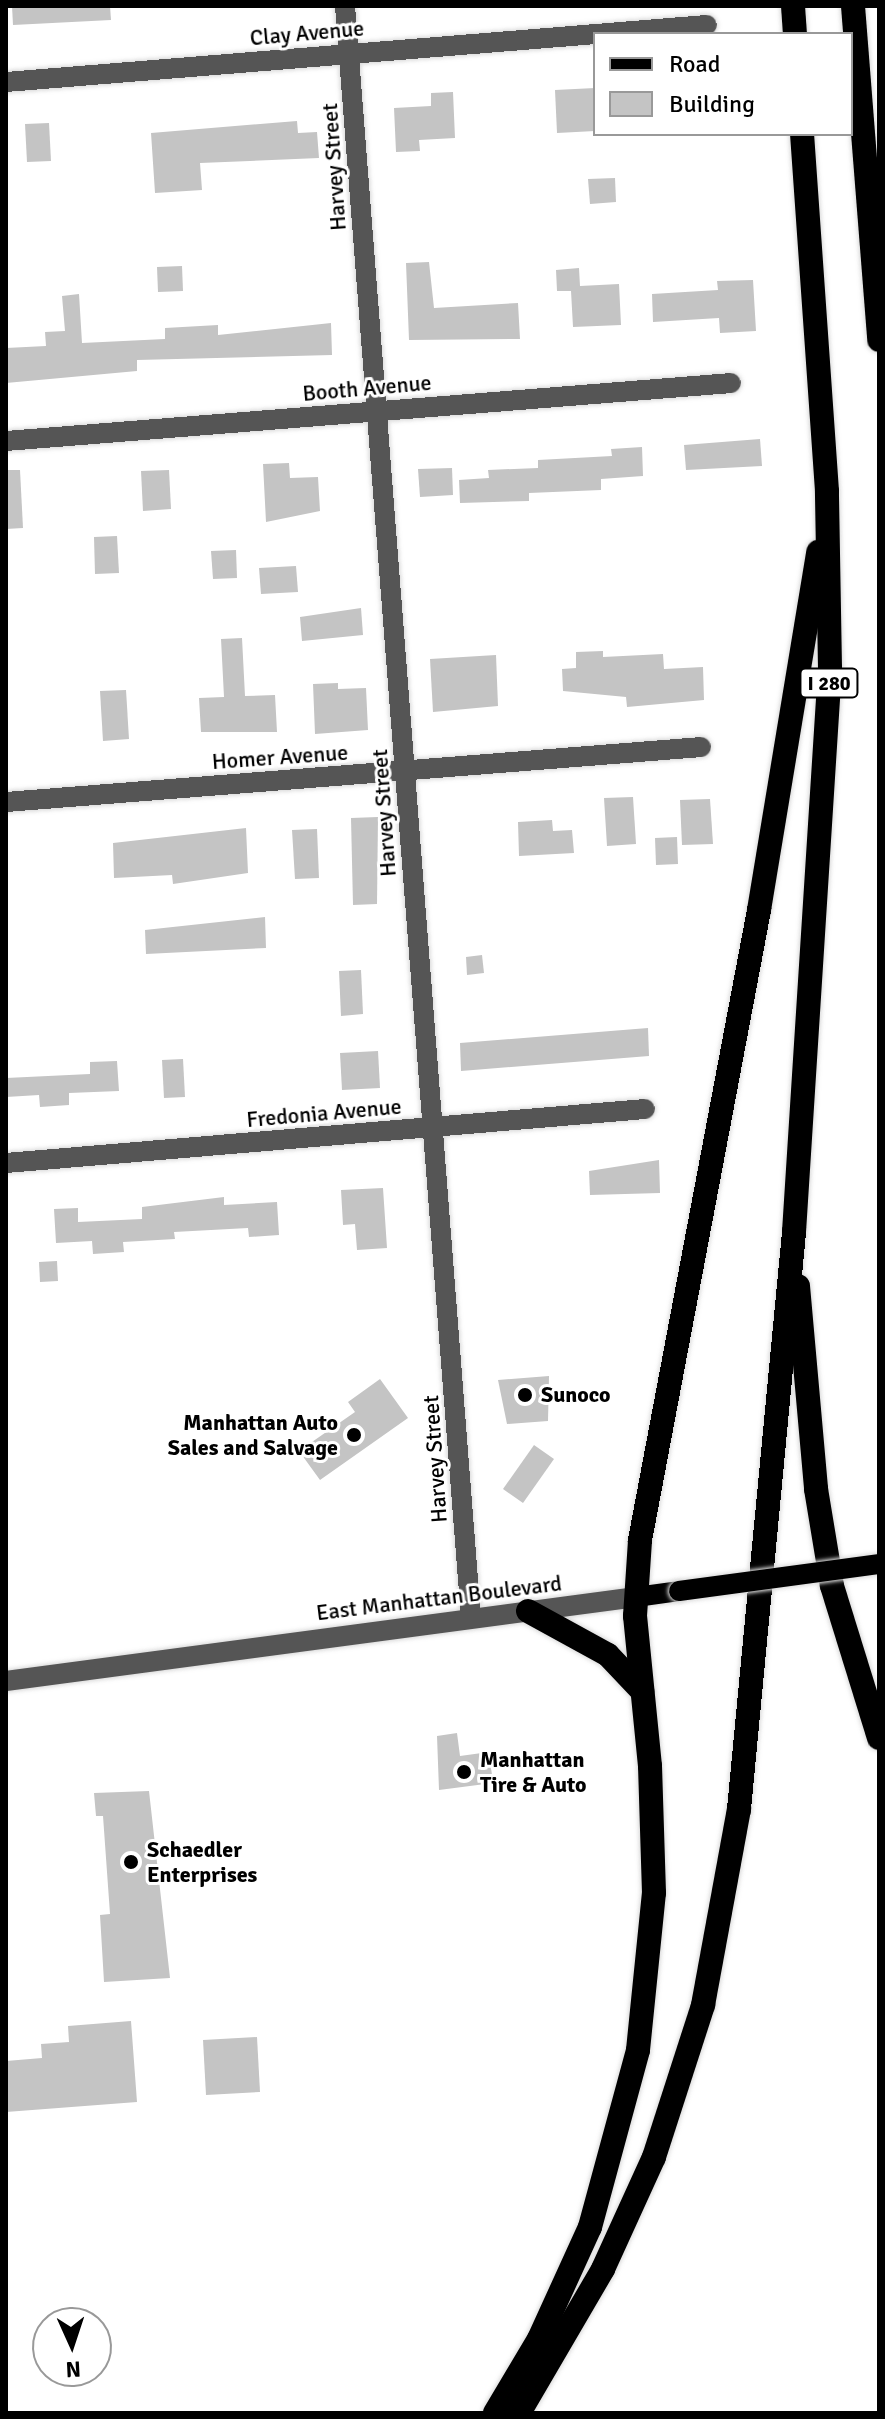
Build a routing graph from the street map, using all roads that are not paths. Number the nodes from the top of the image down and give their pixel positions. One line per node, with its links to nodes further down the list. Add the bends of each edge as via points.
1 (345, 6): 8 (street, Harvey Street)
2 (793, 6): 6 (highway)
3 (853, 6): 11 (highway)
4 (707, 25): 5 (street, Clay Avenue)
5 (621, 32)
6 (795, 32)
7 (593, 34): 8 (street, Clay Avenue)
8 (349, 54): 9 (street, Clay Avenue); 13 (street, Harvey Street)
9 (6, 82)
10 (802, 136): 15 (highway, I 280)
11 (879, 340)
12 (731, 383): 13 (street, Booth Avenue)
13 (377, 412): 14 (street, Booth Avenue); 17 (street, Harvey Street)
14 (6, 441)
15 (827, 491): 22 (highway, I 280, via 828,696); 24 (highway, via 781,790 640,1540)
16 (701, 747): 17 (street, Homer Avenue)
17 (405, 772): 18 (street, Homer Avenue); 20 (street, Harvey Street)
18 (6, 802)
19 (645, 1109): 20 (street, Fredonia Avenue)
20 (433, 1128): 21 (street, Fredonia Avenue); 26 (street, Harvey Street)
21 (6, 1163)
22 (794, 1232): 29 (highway, via 816,1489 832,1586); 31 (highway, via 739,1809 712,1967 681,2082 638,2196)
23 (878, 1564): 24 (main road, East Manhattan Boulevard, bridge)
24 (636, 1597): 25 (street, East Manhattan Boulevard); 28 (highway)
25 (528, 1611): 26 (street, East Manhattan Boulevard); 28 (highway, via 608,1655)
26 (471, 1616): 27 (street, East Manhattan Boulevard)
27 (6, 1681)
28 (642, 1692): 30 (highway, via 654,1893 630,2091 590,2227 539,2339)
29 (879, 1738)
30 (495, 2413)
31 (519, 2413)

